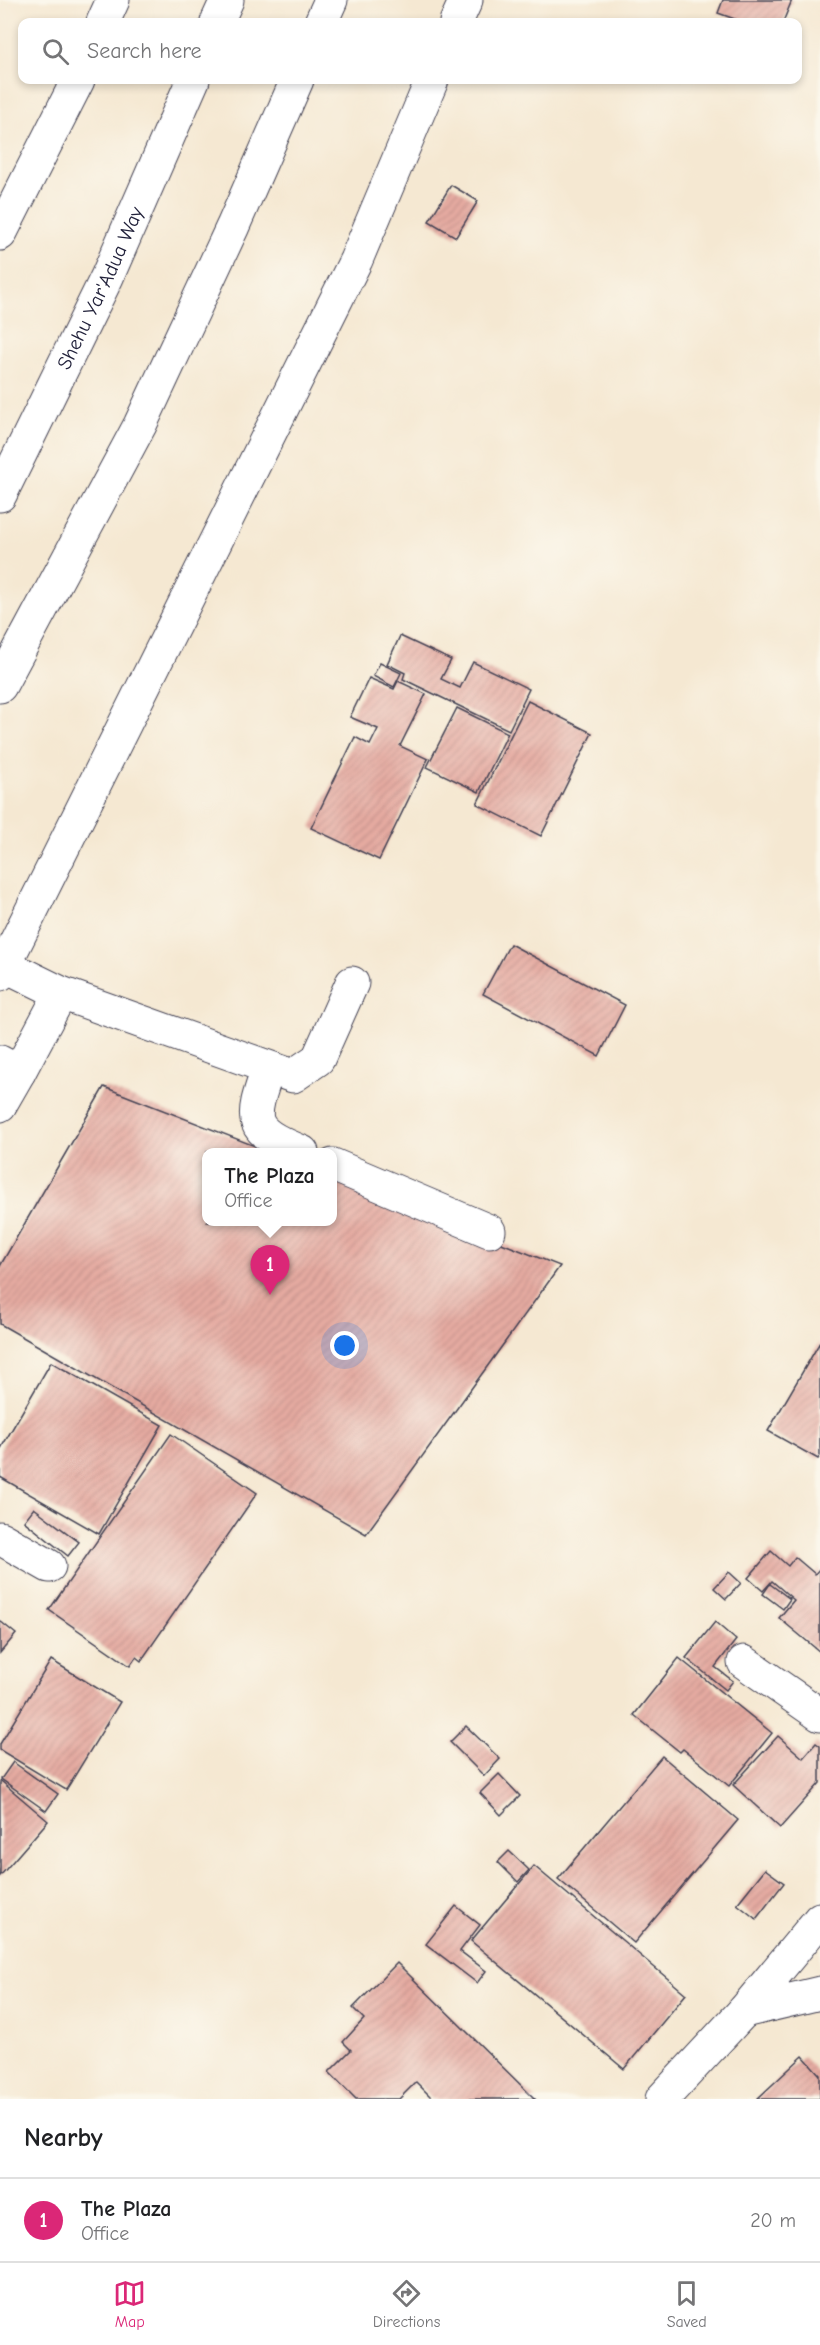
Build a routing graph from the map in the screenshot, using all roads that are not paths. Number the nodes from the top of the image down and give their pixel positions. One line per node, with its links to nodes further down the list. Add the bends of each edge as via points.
1 (112, 0): 5 (main road)
2 (227, 0): 6 (main road)
3 (331, 0): 7 (main road)
4 (466, 0): 8 (main road)
5 (105, 18)
6 (220, 18)
7 (323, 18)
8 (458, 18)
9 (76, 84): 13 (main road)
10 (191, 84): 14 (main road, Shehu Yar'Adua Way, via 106,277)
11 (295, 84): 15 (main road, via 140,425)
12 (430, 84): 16 (main road, via 356,260)
13 (0, 234)
14 (0, 495)
15 (0, 686)
16 (2, 970): 18 (main road)
17 (352, 983): 20 (main road, via 318,1059 293,1076)
18 (61, 993): 19 (main road); 20 (main road)
19 (10, 1067): 21 (main road)
20 (268, 1069): 22 (main road, via 255,1106 256,1123 265,1135)
21 (0, 1106)
22 (293, 1148)
23 (337, 1167): 24 (main road)
24 (489, 1231)
25 (0, 1538): 26 (main road)
26 (49, 1566)
27 (744, 1662): 28 (main road)
28 (820, 1715)
29 (820, 1919): 31 (main road)
30 (820, 1993): 31 (main road)
31 (744, 2010): 32 (main road)
32 (662, 2099)

